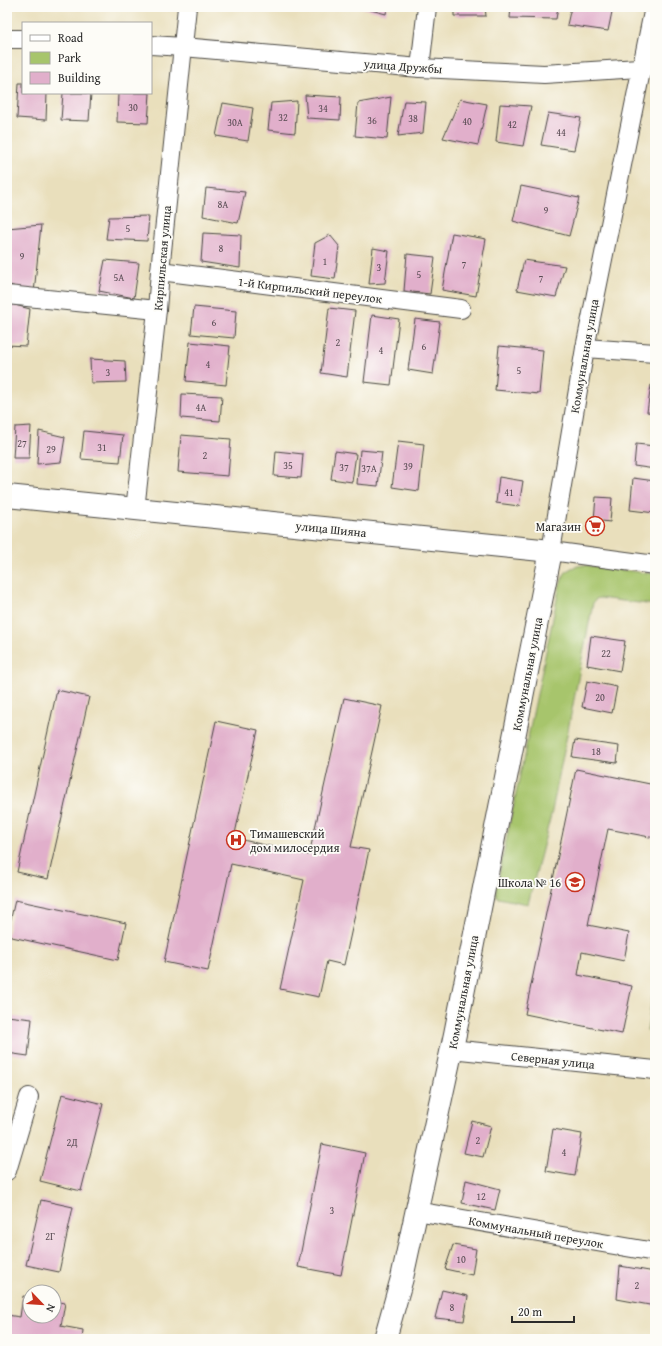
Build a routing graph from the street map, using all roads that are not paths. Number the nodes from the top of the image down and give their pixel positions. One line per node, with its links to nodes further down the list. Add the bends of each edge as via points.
1 (187, 7): 7 (street, Кирпильская улица)
2 (427, 7): 9 (street)
3 (654, 7): 8 (street, Коммунальная улица)
4 (7, 38): 5 (street)
5 (22, 39)
6 (152, 45): 7 (street, улица Дружбы)
7 (183, 47): 9 (street, улица Дружбы); 10 (street, Кирпильская улица)
8 (648, 67): 9 (street, улица Дружбы, via 544,74); 14 (street, Коммунальная улица)
9 (420, 68)
10 (160, 271): 12 (street, 1-й Кирпильский переулок); 13 (street, Кирпильская улица)
11 (7, 295): 13 (street)
12 (461, 309)
13 (157, 310): 17 (street, Кирпильская улица)
14 (584, 348): 15 (street); 18 (street, Коммунальная улица)
15 (655, 353)
16 (7, 496): 17 (main road, улица Шияна)
17 (135, 510): 18 (main road, улица Шияна)
18 (551, 551): 19 (street, улица Шияна); 20 (main road, Коммунальная улица)
19 (655, 565)
20 (451, 1049): 21 (street, Северная улица); 24 (main road, Коммунальная улица)
21 (655, 1070)
22 (29, 1097): 23 (street)
23 (7, 1171)
24 (416, 1211): 25 (street, Коммунальный переулок); 26 (main road, Коммунальная улица, via 402,1278)
25 (655, 1252)
26 (385, 1339)

